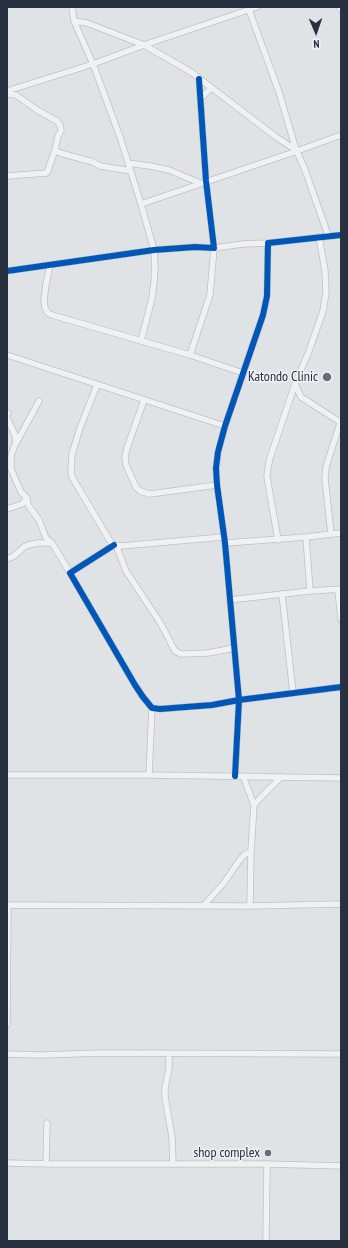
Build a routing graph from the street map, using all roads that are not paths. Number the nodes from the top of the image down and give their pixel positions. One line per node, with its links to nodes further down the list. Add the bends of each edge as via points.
1 (72, 7): 6 (street)
2 (258, 7): 4 (street)
3 (340, 7): 5 (street)
4 (248, 8): 7 (street); 15 (street)
5 (341, 10)
6 (74, 21): 7 (street, via 87,23); 8 (street)
7 (144, 45): 8 (street); 9 (street)
8 (93, 64): 11 (street); 16 (street)
9 (199, 79): 10 (street); 12 (street)
10 (211, 88): 12 (street); 15 (street)
11 (7, 92): 14 (street, via 57,121 61,131)
12 (200, 99): 19 (street)
13 (341, 135): 15 (street)
14 (55, 150): 17 (street, via 100,166); 18 (street, via 47,173)
15 (297, 151): 19 (street); 23 (street)
16 (128, 164): 17 (street); 20 (street, via 170,170)
17 (130, 171): 21 (street)
18 (7, 176)
19 (206, 181): 20 (street); 26 (street)
20 (200, 183): 21 (street)
21 (141, 204): 27 (street)
22 (341, 235): 23 (street)
23 (328, 236): 24 (street)
24 (319, 237): 25 (street); 34 (street, via 325,271 326,292 323,311)
25 (268, 243): 26 (street); 33 (street, via 267,296)
26 (214, 248): 27 (street); 32 (street, via 210,295)
27 (154, 250): 28 (street); 30 (street, via 152,298)
28 (50, 265): 29 (street); 30 (street, via 44,301 48,313)
29 (7, 271)
30 (141, 341): 32 (street)
31 (7, 355): 35 (street)
32 (190, 355): 33 (street)
33 (243, 373): 42 (street)
34 (295, 384): 36 (street); 37 (street)
35 (97, 385): 38 (street); 54 (street, via 76,441 71,470 72,477 110,541)
36 (301, 397): 37 (street); 41 (street)
37 (290, 399): 51 (street, via 270,458 267,477)
38 (144, 400): 42 (street); 44 (street, via 125,457 136,487 150,494)
39 (39, 401): 43 (street)
40 (7, 414): 43 (street)
41 (341, 421): 48 (street, via 326,467 325,489)
42 (225, 426): 44 (street, via 218,452)
43 (16, 442): 45 (street, via 11,456 11,469 21,492)
44 (217, 485): 49 (street)
45 (27, 498): 46 (street, via 22,504); 52 (street, via 28,505 39,520 46,538)
46 (7, 509)
47 (341, 533): 48 (street)
48 (331, 534): 50 (street)
49 (223, 537): 53 (street); 54 (street)
50 (306, 538): 51 (street); 58 (street)
51 (278, 540): 53 (street)
52 (52, 543): 55 (street, via 28,545); 56 (street)
53 (224, 543): 60 (street)
54 (115, 545): 56 (street); 62 (street, via 126,571 161,624 175,651 181,654 208,653)
55 (7, 559)
56 (70, 573): 66 (street, via 135,686)
57 (340, 589): 58 (street); 61 (street)
58 (310, 591): 59 (street)
59 (282, 594): 60 (street); 64 (street)
60 (230, 600): 62 (street)
61 (341, 619)
62 (234, 648): 65 (street)
63 (341, 687): 64 (street)
64 (293, 693): 65 (street)
65 (239, 700): 66 (street, via 212,705); 69 (street)
66 (152, 708): 68 (street)
67 (7, 775): 68 (street)
68 (149, 775): 69 (street)
69 (236, 776): 70 (street)
70 (244, 776): 71 (street); 73 (street)
71 (281, 777): 72 (street); 73 (street)
72 (341, 778)
73 (254, 805): 74 (street)
74 (251, 851): 77 (street, via 244,855 223,884); 78 (street)
75 (341, 904): 78 (street)
76 (8, 905): 77 (street); 79 (street)
77 (202, 906): 78 (street)
78 (250, 906)
79 (7, 1024)
80 (7, 1054): 81 (street)
81 (169, 1054): 82 (street); 86 (street, via 165,1097 172,1137)
82 (341, 1054)
83 (47, 1123): 85 (street)
84 (7, 1162): 85 (street)
85 (46, 1164): 86 (street)
86 (173, 1164): 87 (street)
87 (267, 1164): 88 (street); 89 (street)
88 (341, 1166)
89 (266, 1241)

